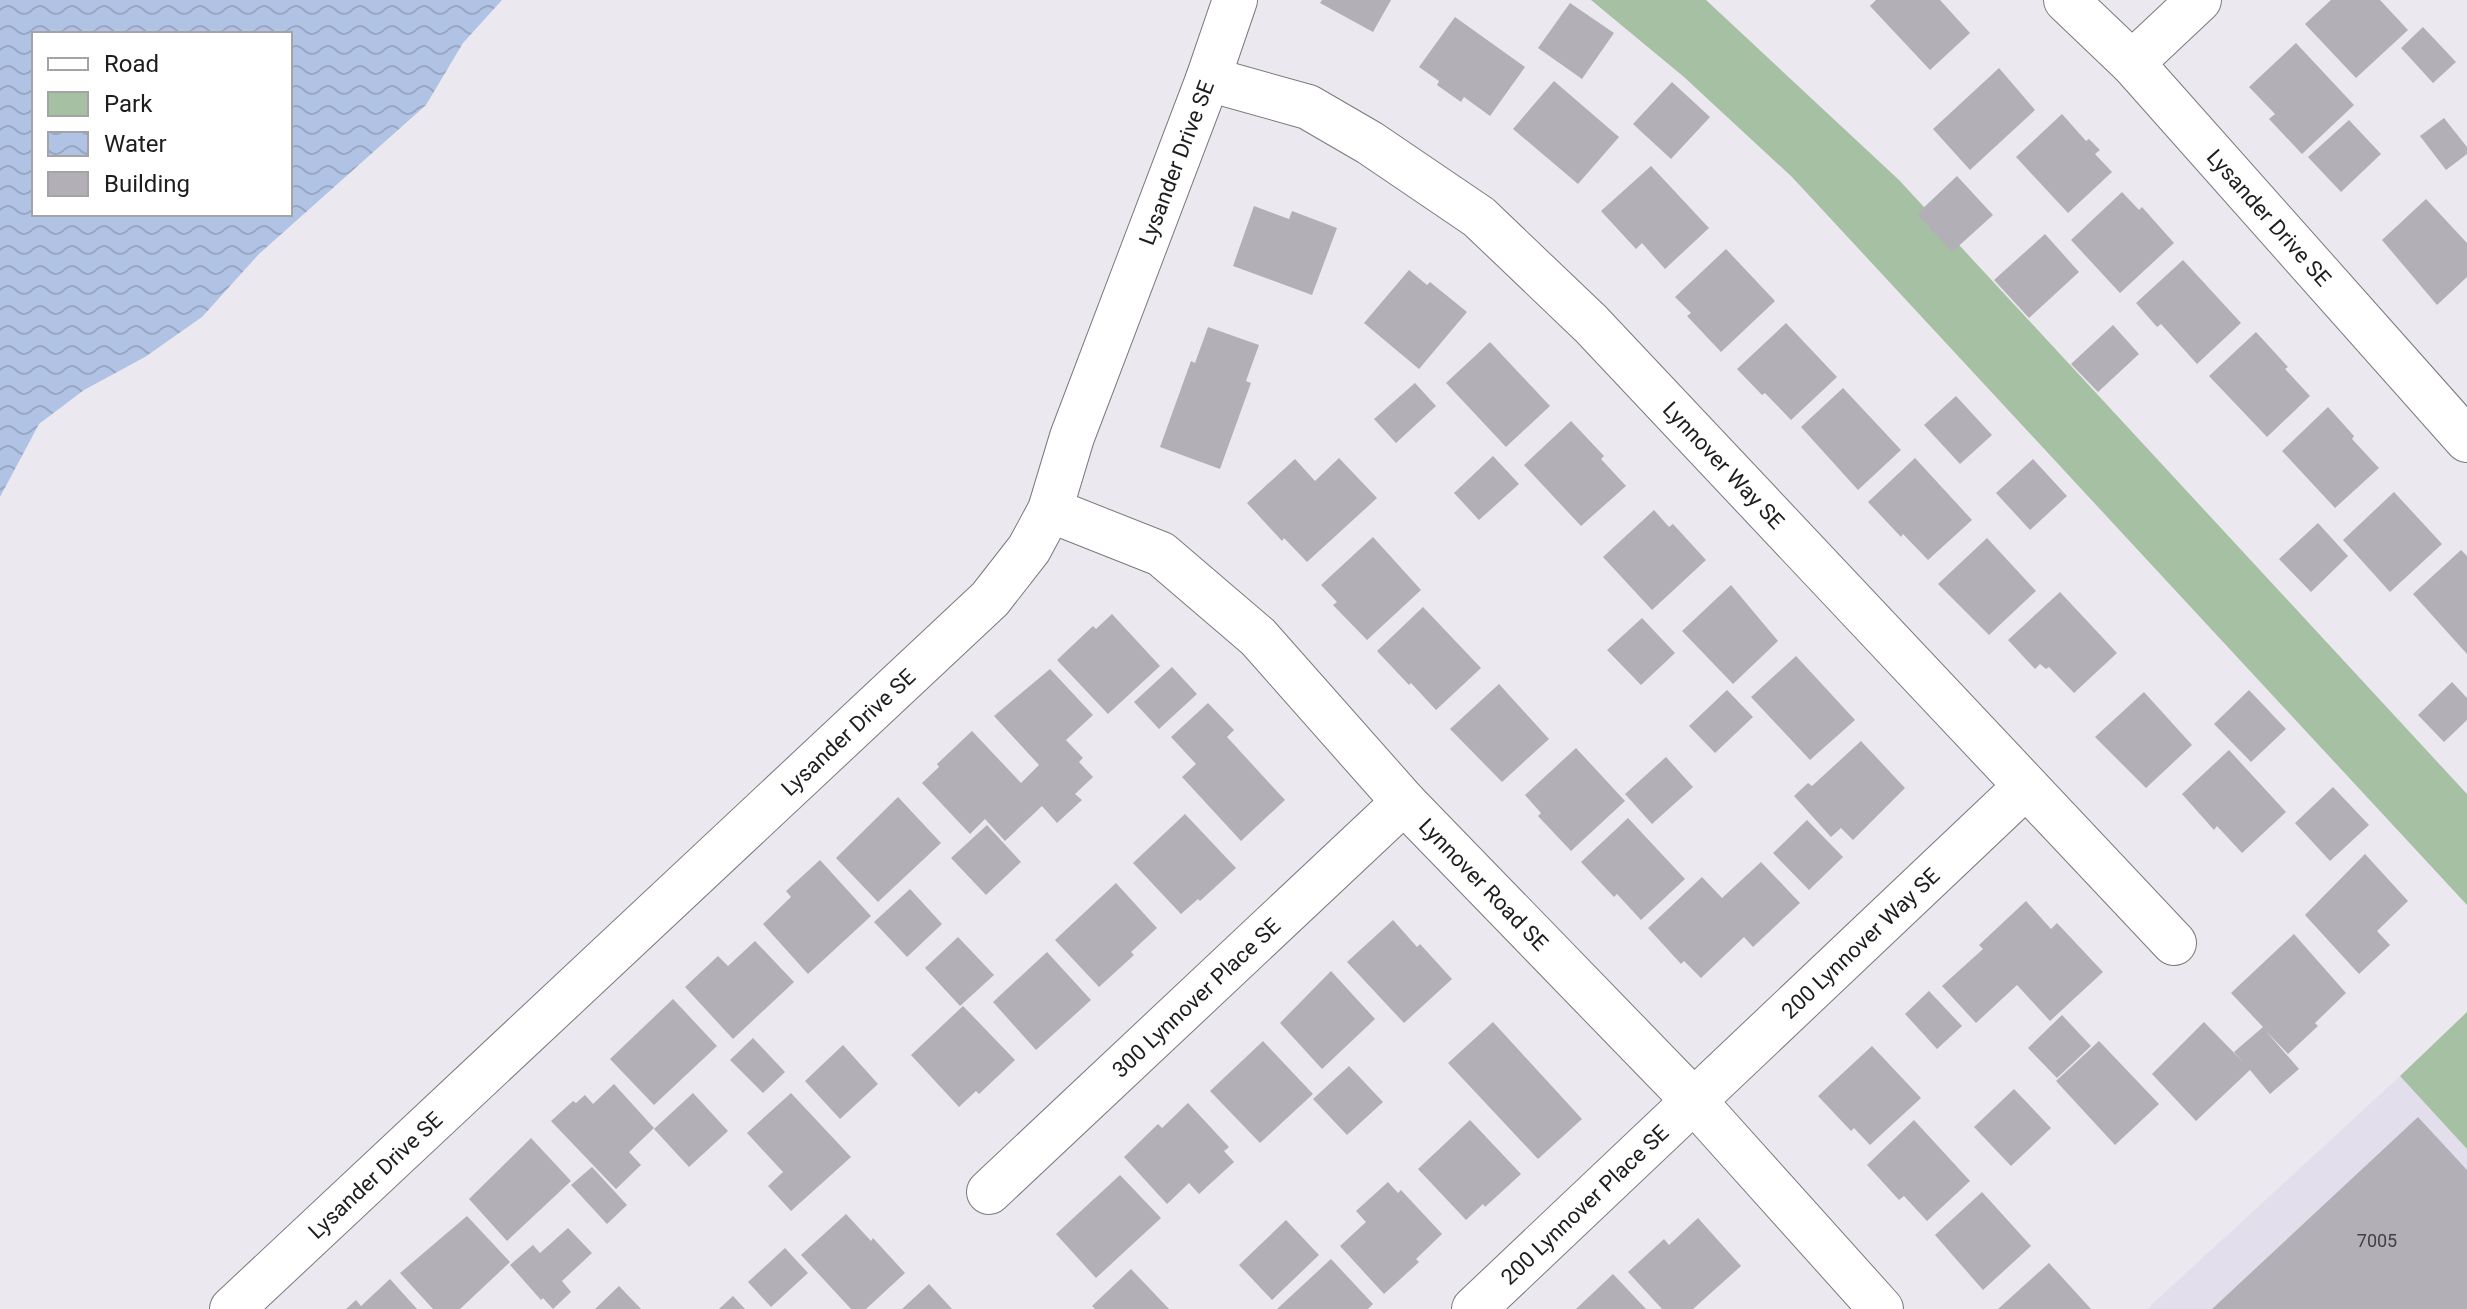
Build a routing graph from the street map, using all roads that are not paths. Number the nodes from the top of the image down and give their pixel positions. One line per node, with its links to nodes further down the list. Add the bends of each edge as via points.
1 (1235, 0): 5 (street, Lysander Drive SE)
2 (2066, 0): 4 (street, Lysander Drive SE)
3 (2199, 0): 4 (street)
4 (2132, 63): 6 (street, Lysander Drive SE)
5 (1208, 79): 7 (street, Lysander Drive SE, via 1072,437); 8 (street, Lynnover Way SE, via 1308,107 1479,217 1591,324)
6 (2466, 435)
7 (1050, 510): 9 (street, Lynnover Road SE, via 1161,554 1206,590 1258,637); 13 (street, Lysander Drive SE, via 1029,549 990,599)
8 (2025, 787): 10 (street, Lynnover Way SE); 11 (street, 200 Lynnover Way SE)
9 (1404, 802): 11 (street, Lynnover Road SE); 12 (street, 300 Lynnover Place SE)
10 (2174, 943)
11 (1695, 1102): 14 (street, 200 Lynnover Place SE); 15 (street, Lynnover Road SE)
12 (989, 1192)
13 (232, 1309)
14 (1474, 1309)
15 (1881, 1309)

